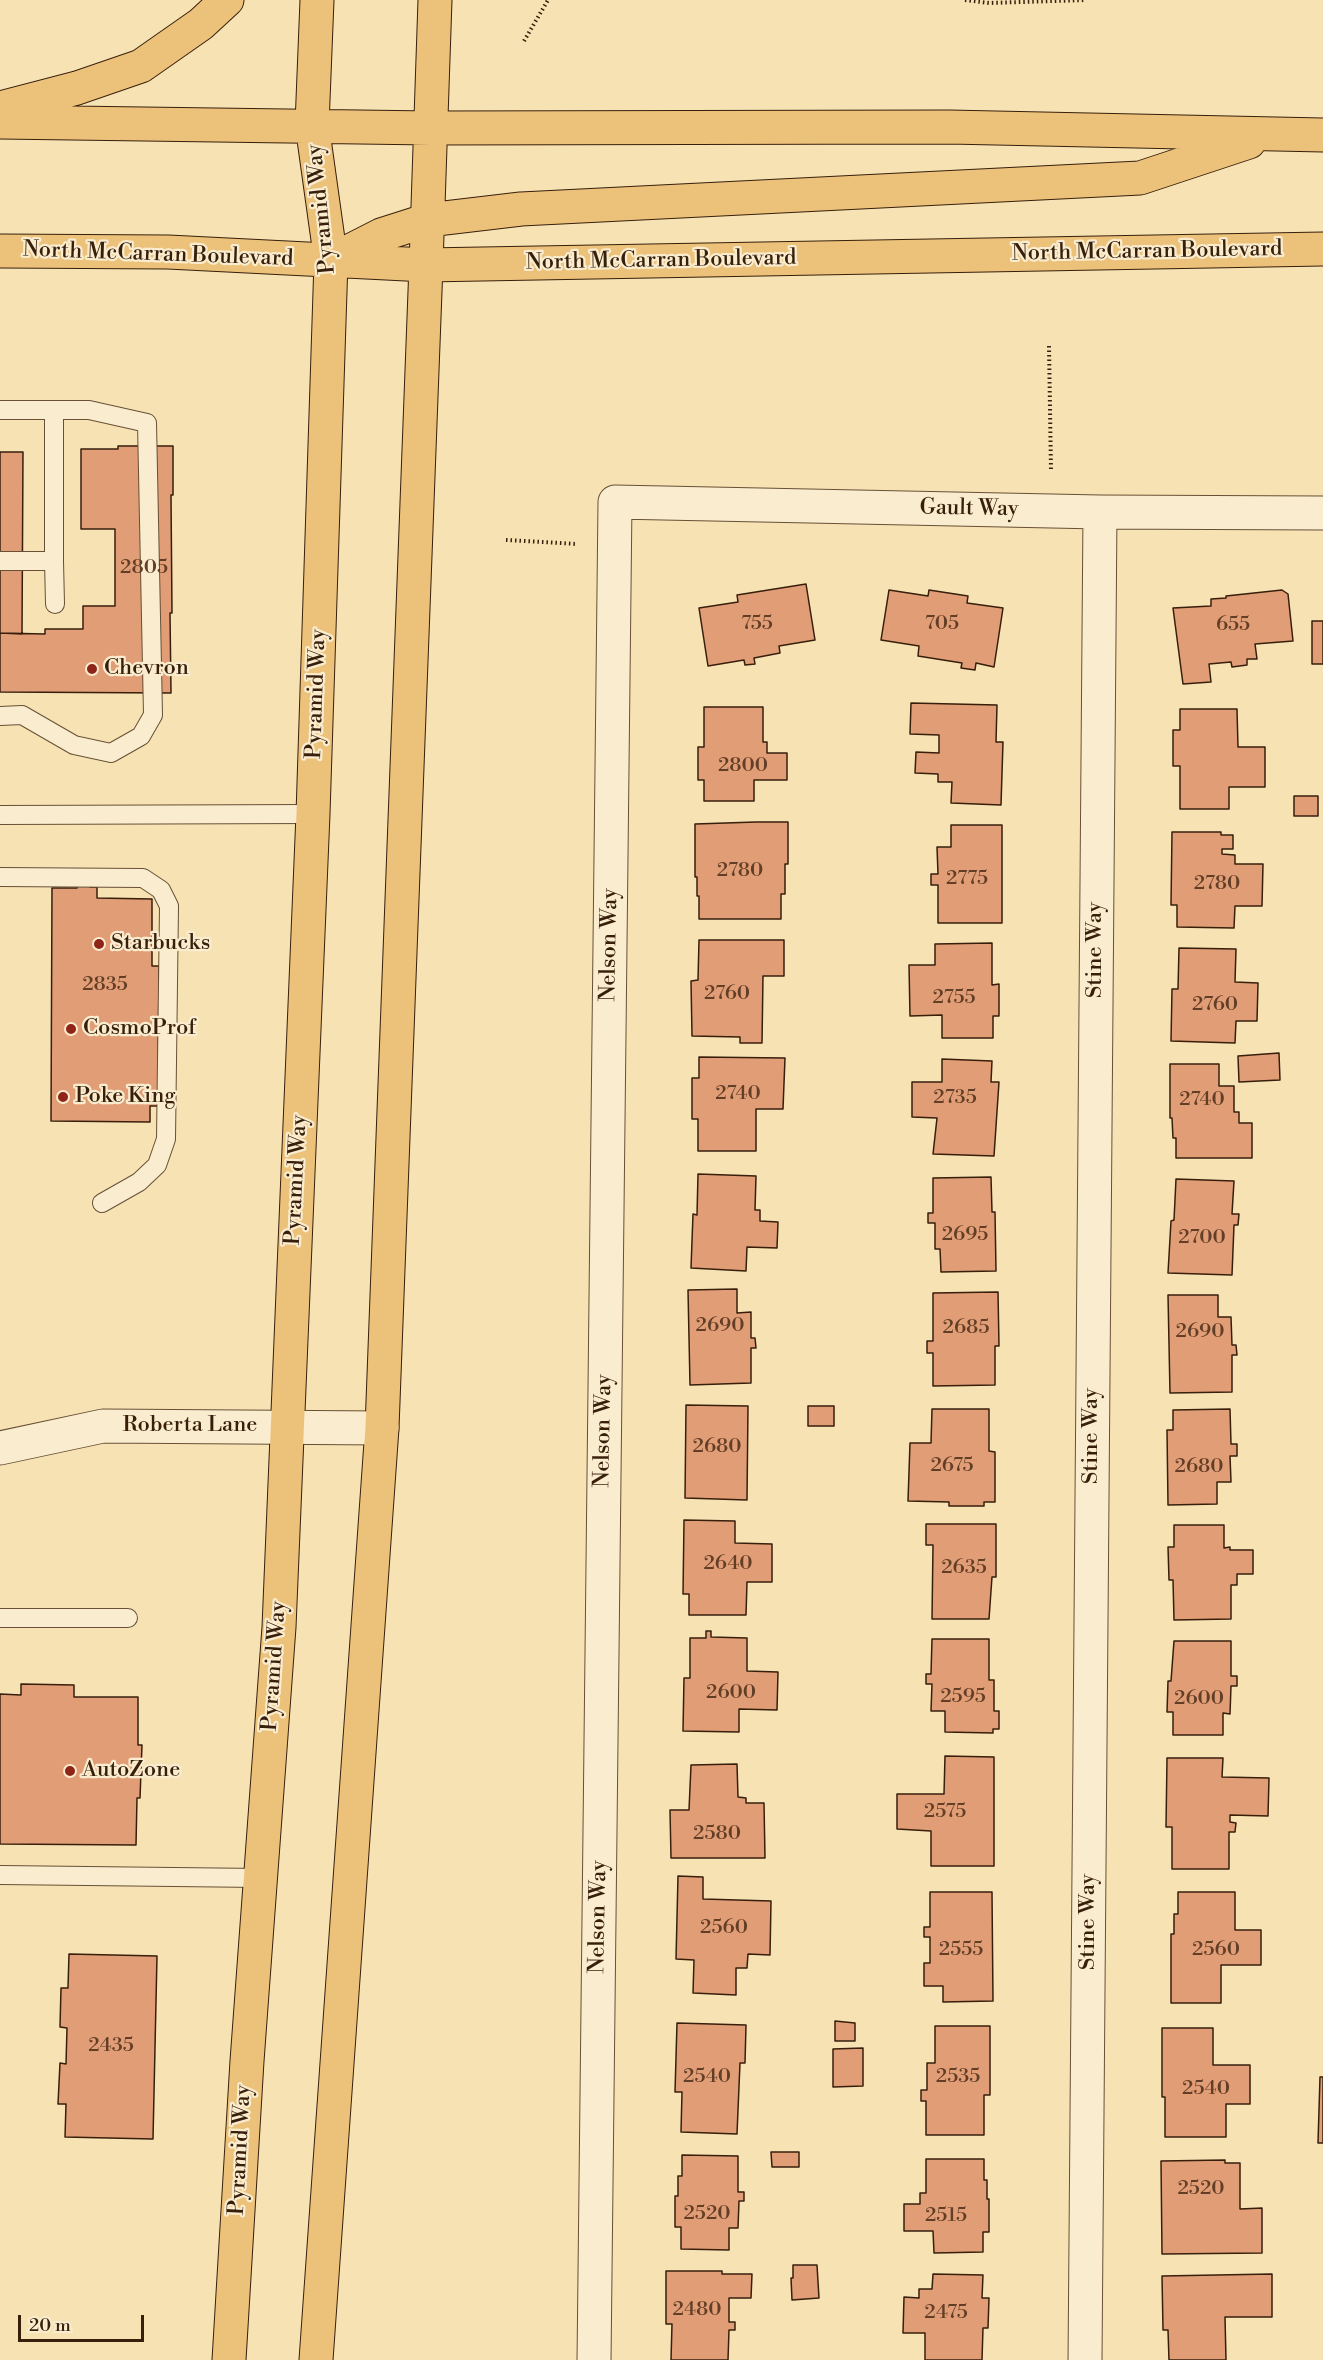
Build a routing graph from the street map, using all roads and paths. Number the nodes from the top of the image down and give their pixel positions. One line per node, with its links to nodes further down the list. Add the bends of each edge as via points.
1 (227, 0): 8 (main road, via 201,24 141,66)
2 (317, 0): 10 (main road, Pyramid Way)
3 (435, 0): 11 (main road)
4 (548, 0): 7 (path)
5 (965, 0): 6 (path)
6 (1086, 0)
7 (524, 41)
8 (0, 108)
9 (0, 122): 10 (main road)
10 (312, 125): 11 (main road); 17 (main road, Pyramid Way)
11 (431, 128): 12 (main road, via 949,127); 14 (main road)
12 (1270, 135): 13 (main road); 14 (main road, via 1140,178 521,209)
13 (1323, 135)
14 (428, 220): 17 (main road, via 381,235); 18 (main road)
15 (1323, 249): 18 (main road, North McCarran Boulevard)
16 (0, 251): 17 (main road, North McCarran Boulevard, via 168,252)
17 (332, 261): 18 (main road, North McCarran Boulevard); 32 (main road, Pyramid Way)
18 (426, 265): 37 (main road)
19 (1049, 346): 23 (path)
20 (0, 410): 21 (lane)
21 (54, 410): 29 (lane); 31 (lane, via 89,410 147,423 153,715 141,736 111,753 74,745 22,715)
22 (615, 502): 23 (street, Gault Way); 27 (street, Nelson Way)
23 (1052, 511): 24 (street, Gault Way)
24 (1100, 512): 25 (street, Gault Way); 46 (street, Stine Way)
25 (1323, 513)
26 (506, 540): 27 (path)
27 (615, 545): 45 (street, Nelson Way)
28 (0, 561): 29 (lane)
29 (54, 561): 30 (lane)
30 (55, 604)
31 (0, 716)
32 (313, 814): 33 (lane); 36 (main road, Pyramid Way)
33 (0, 815)
34 (0, 877): 35 (lane, via 143,878 160,890 169,906 166,1139 157,1165 139,1182)
35 (102, 1203)
36 (286, 1426): 37 (street, Roberta Lane); 38 (street, Roberta Lane, via 103,1426); 42 (main road, Pyramid Way, via 279,1627)
37 (382, 1428): 44 (main road)
38 (0, 1448)
39 (0, 1618): 40 (lane)
40 (128, 1618)
41 (0, 1875): 42 (lane)
42 (261, 1878): 43 (main road, Pyramid Way)
43 (229, 2360)
44 (316, 2360)
45 (594, 2360)
46 (1085, 2360)

